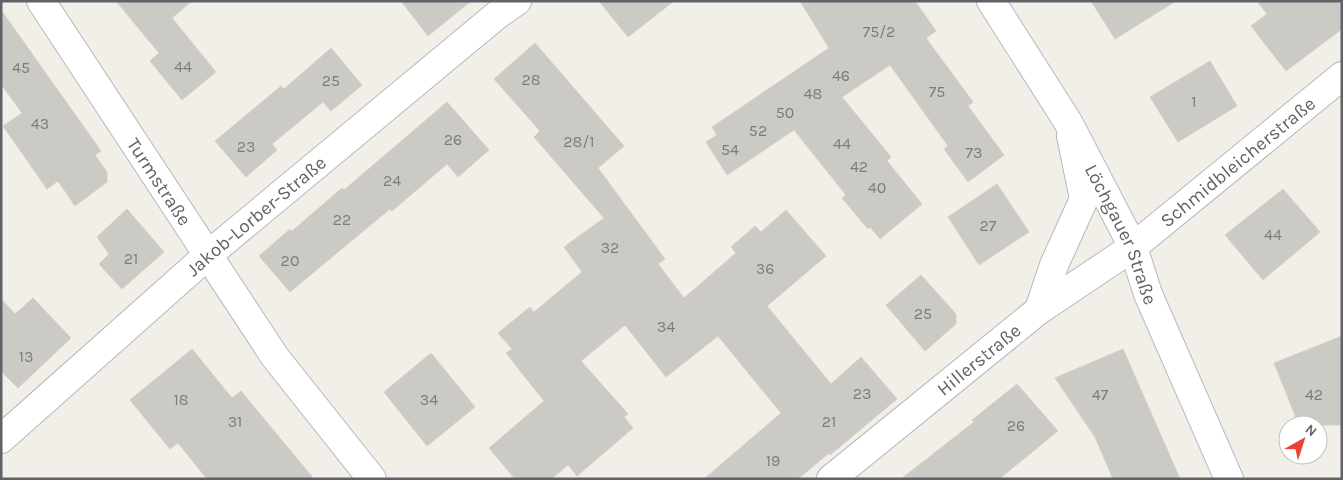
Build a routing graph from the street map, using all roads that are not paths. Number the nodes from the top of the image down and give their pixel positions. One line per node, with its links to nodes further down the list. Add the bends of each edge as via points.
1 (41, 1): 7 (street, Turmstraße)
2 (991, 1): 5 (street, Löchgauer Straße)
3 (500, 6): 7 (street, Jakob-Lorber-Straße)
4 (1342, 76): 6 (street, Schmidbleicherstraße)
5 (1068, 122): 6 (street, Löchgauer Straße); 8 (street, via 1084,200 1054,265)
6 (1133, 247): 8 (street, Hillerstraße); 12 (street, Löchgauer Straße, via 1148,294)
7 (208, 254): 9 (street, Jakob-Lorber-Straße); 10 (street, Turmstraße, via 275,357)
8 (1039, 310): 11 (street, Hillerstraße)
9 (1, 439)
10 (372, 479)
11 (831, 479)
12 (1229, 479)

